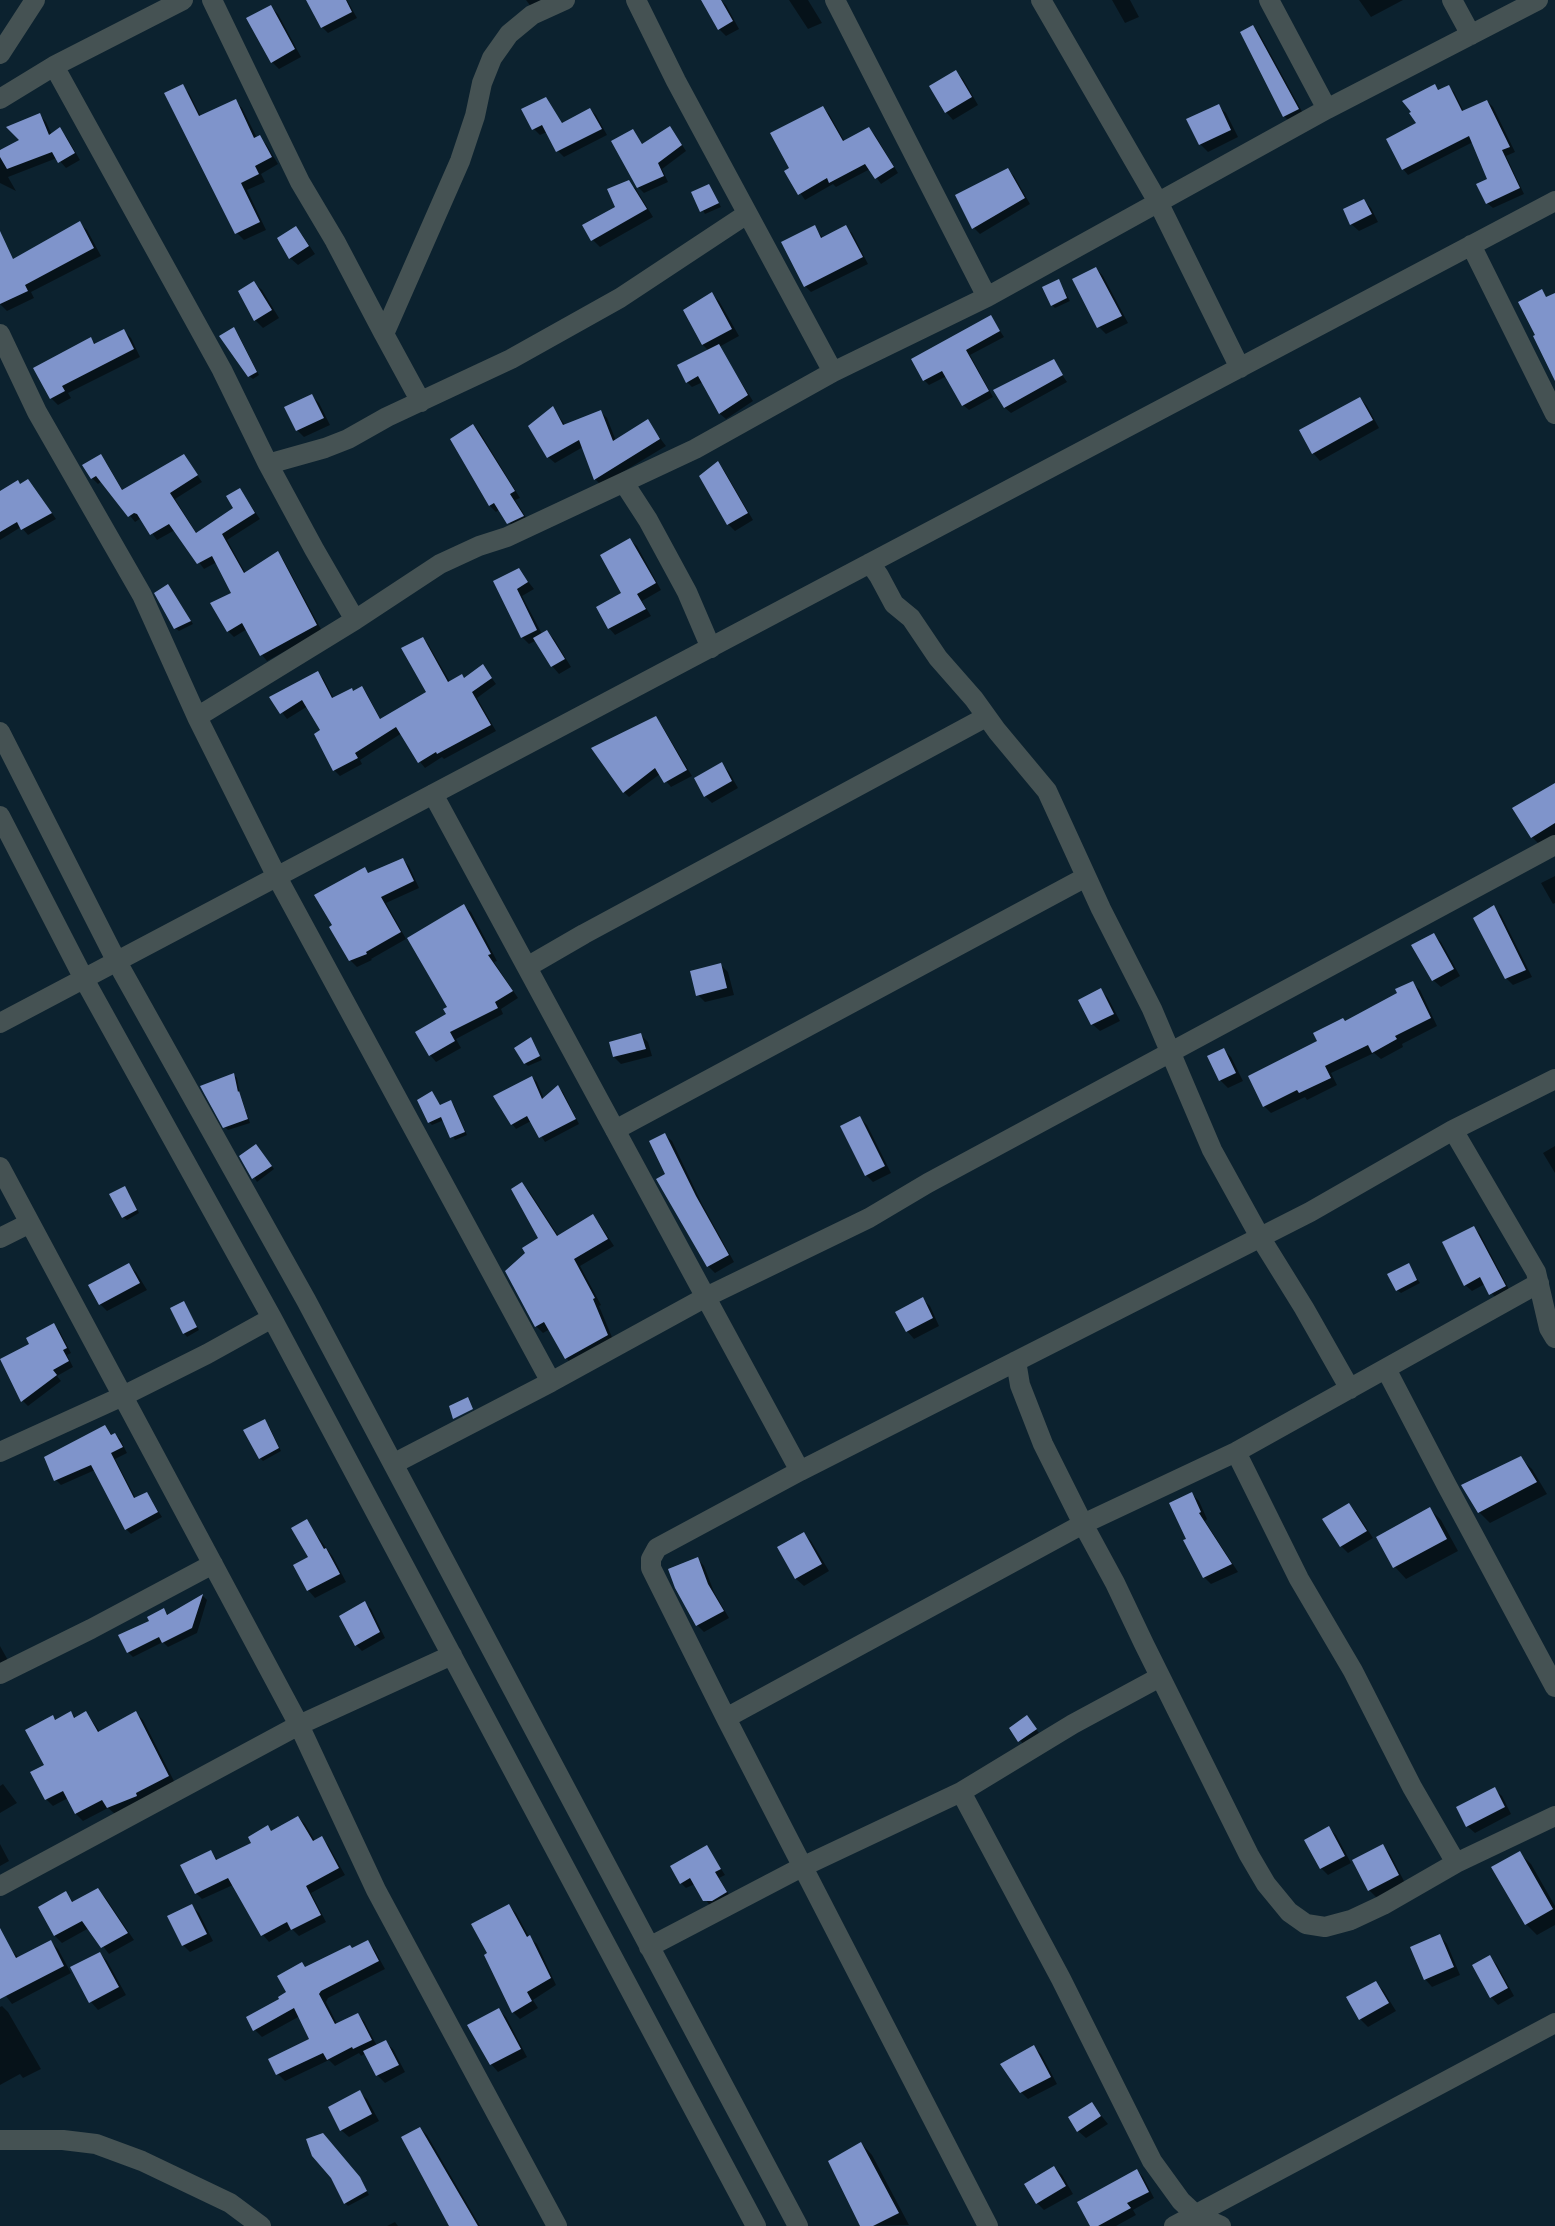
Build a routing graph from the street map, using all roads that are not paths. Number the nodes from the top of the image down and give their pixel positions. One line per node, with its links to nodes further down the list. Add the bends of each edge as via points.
1 (34, 0): 12 (street)
2 (183, 0): 13 (street)
3 (212, 0): 22 (street, via 300,182)
4 (565, 0): 22 (street, via 532,15 509,34 492,58 460,160)
5 (636, 0): 18 (street)
6 (835, 0): 20 (street)
7 (1041, 0): 17 (street)
8 (1269, 0): 15 (street)
9 (1452, 0): 11 (street)
10 (1538, 0): 11 (street)
11 (1471, 35): 15 (street)
12 (0, 54)
13 (54, 66): 14 (street); 27 (street, via 222,370)
14 (0, 99)
15 (1327, 109): 17 (street)
16 (1555, 201): 19 (street)
17 (1158, 202): 20 (street); 23 (street)
18 (747, 214): 24 (street); 25 (street, via 579,322)
19 (1471, 245): 23 (street); 26 (street)
20 (987, 297): 24 (street)
21 (0, 334): 32 (street, via 37,412 142,595)
22 (384, 334): 25 (street)
23 (1240, 368): 29 (street)
24 (833, 372): 28 (street, via 695,449)
25 (421, 402): 27 (street, via 340,442)
26 (1554, 410)
27 (268, 464): 30 (street)
28 (624, 483): 30 (street, via 440,564); 31 (street, via 687,592)
29 (870, 563): 31 (street); 33 (street, via 894,604 911,618)
30 (355, 620): 32 (street)
31 (711, 648): 35 (street)
32 (197, 717): 38 (street)
33 (986, 717): 39 (street, via 1047,791); 41 (street)
34 (0, 732): 40 (street)
35 (433, 794): 38 (street); 41 (street)
36 (0, 816): 42 (street)
37 (1555, 845): 44 (street)
38 (277, 877): 40 (street); 58 (street)
39 (1086, 878): 44 (street, via 1152,1009); 46 (street)
40 (117, 962): 42 (street); 63 (street)
41 (527, 967): 46 (street)
42 (84, 979): 43 (street); 54 (street)
43 (0, 1023)
44 (1170, 1054): 50 (street, via 1212,1150); 53 (street, via 869,1218)
45 (1555, 1079): 47 (street)
46 (615, 1130): 53 (street)
47 (1453, 1130): 50 (street); 52 (street)
48 (0, 1167): 49 (street)
49 (30, 1223): 51 (street); 60 (street)
50 (1260, 1237): 56 (street); 59 (street)
51 (0, 1239)
52 (1543, 1273): 55 (street, via 1549,1328); 57 (street)
53 (706, 1297): 58 (street); 64 (street)
54 (272, 1318): 60 (street); 67 (street)
55 (1555, 1338)
56 (1016, 1361): 64 (street); 65 (street, via 1027,1407)
57 (1386, 1369): 59 (street); 70 (street)
58 (551, 1382): 63 (street)
59 (1350, 1389): 62 (street)
60 (123, 1396): 61 (street); 66 (street)
61 (0, 1452)
62 (1236, 1452): 65 (street); 75 (street, via 1299,1580 1353,1671)
63 (393, 1464): 78 (street)
64 (800, 1471): 71 (street, via 657,1548 651,1559 651,1568)
65 (1083, 1524): 69 (street); 71 (street)
66 (213, 1564): 68 (street); 72 (street)
67 (452, 1655): 72 (street); 84 (street)
68 (0, 1674)
69 (1160, 1677): 73 (street); 75 (street, via 1266,1884 1289,1912 1306,1924 1325,1927 1351,1920)
70 (1555, 1687)
71 (726, 1718): 76 (street)
72 (299, 1725): 77 (street); 83 (street, via 376,1890)
73 (961, 1792): 76 (street); 81 (street, via 1152,2161)
74 (1555, 1816): 75 (street)
75 (1456, 1863)
76 (802, 1868): 78 (street); 86 (street)
77 (0, 1886)
78 (649, 1947): 85 (street)
79 (1555, 2023): 81 (street)
80 (0, 2140): 82 (street, via 96,2144 230,2203)
81 (1196, 2215): 87 (street); 88 (street)
82 (261, 2226)
83 (557, 2226)
84 (756, 2226)
85 (798, 2226)
86 (988, 2226)
87 (1174, 2226)
88 (1221, 2226)

